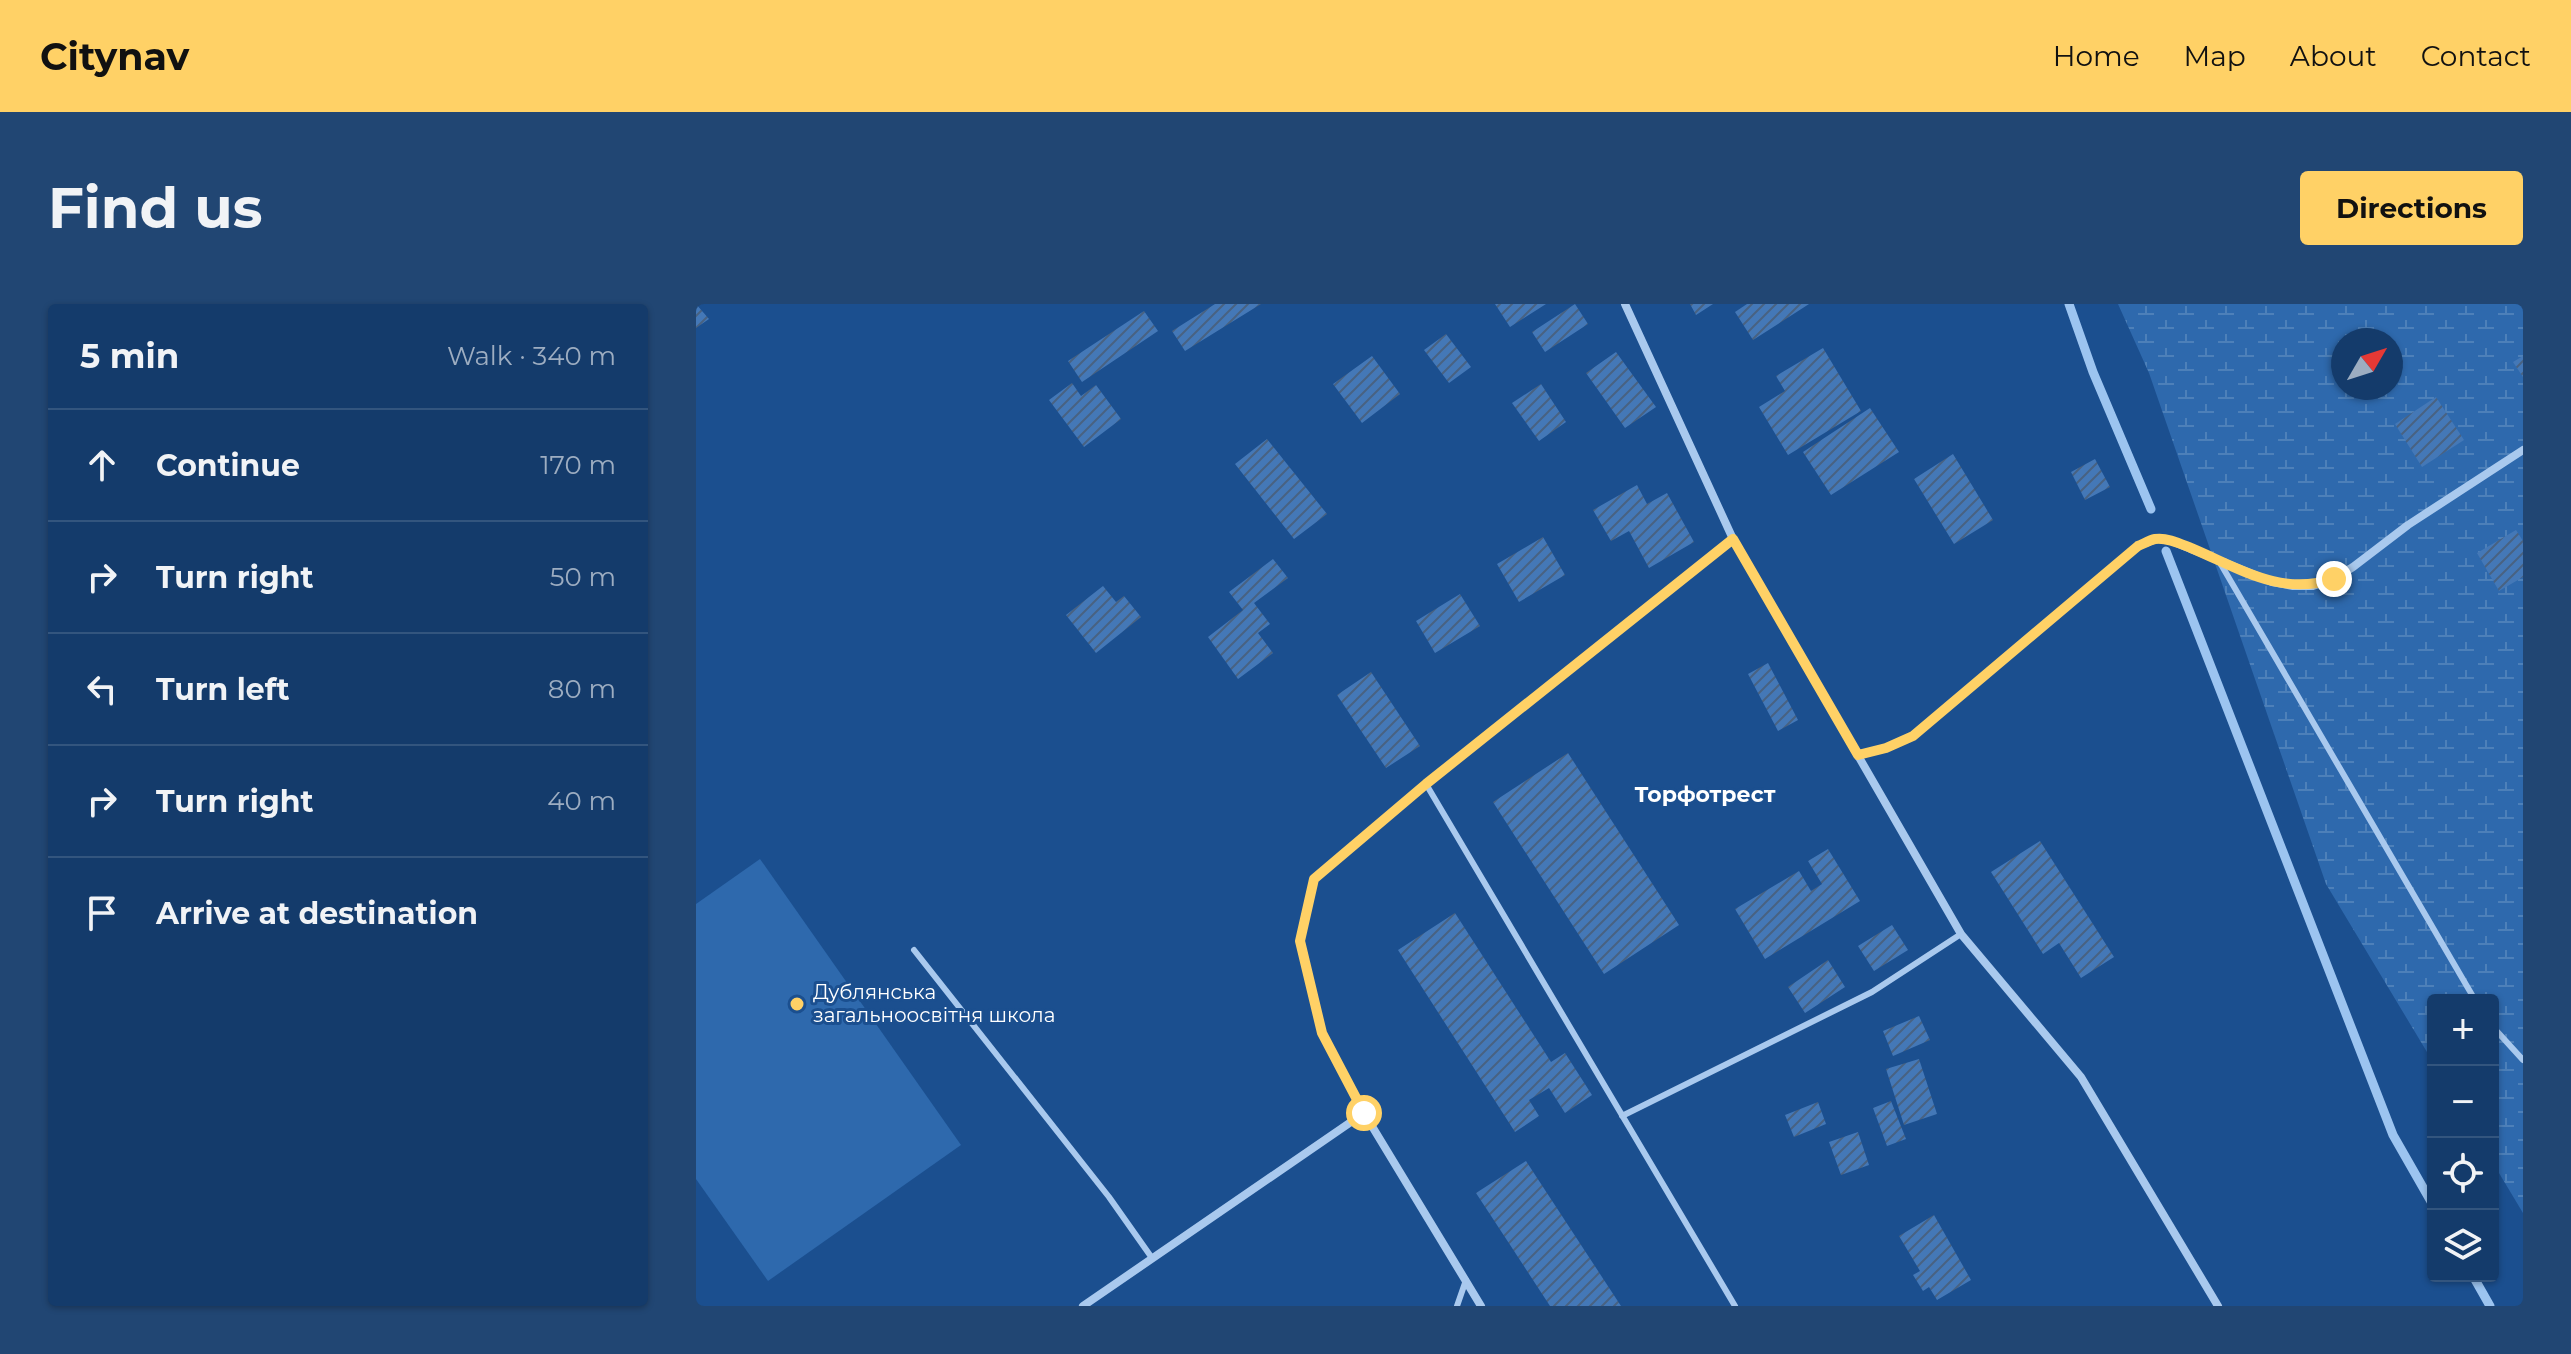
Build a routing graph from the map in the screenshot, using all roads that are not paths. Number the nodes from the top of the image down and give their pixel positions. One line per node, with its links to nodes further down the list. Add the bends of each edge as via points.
1 (1625, 304): 3 (street)
2 (2523, 450): 4 (street, via 2334,579 2293,586)
3 (1733, 539): 5 (street); 6 (street)
4 (2217, 559): 5 (street, via 2169,540 2138,546 1913,736); 9 (lane)
5 (1858, 755): 7 (street)
6 (1426, 784): 12 (street, via 1314,879 1300,941 1322,1033); 13 (lane)
7 (1961, 934): 13 (lane, via 1872,992); 20 (street, via 2081,1077)
8 (914, 950): 14 (lane)
9 (2471, 994)
10 (2499, 1034): 11 (lane)
11 (2523, 1060)
12 (1364, 1113): 14 (street); 15 (street)
13 (1622, 1116): 19 (lane)
14 (1152, 1258): 16 (street)
15 (1466, 1280): 17 (lane); 18 (street)
16 (1083, 1306)
17 (1457, 1306)
18 (1481, 1306)
19 (1735, 1306)
20 (2218, 1306)

